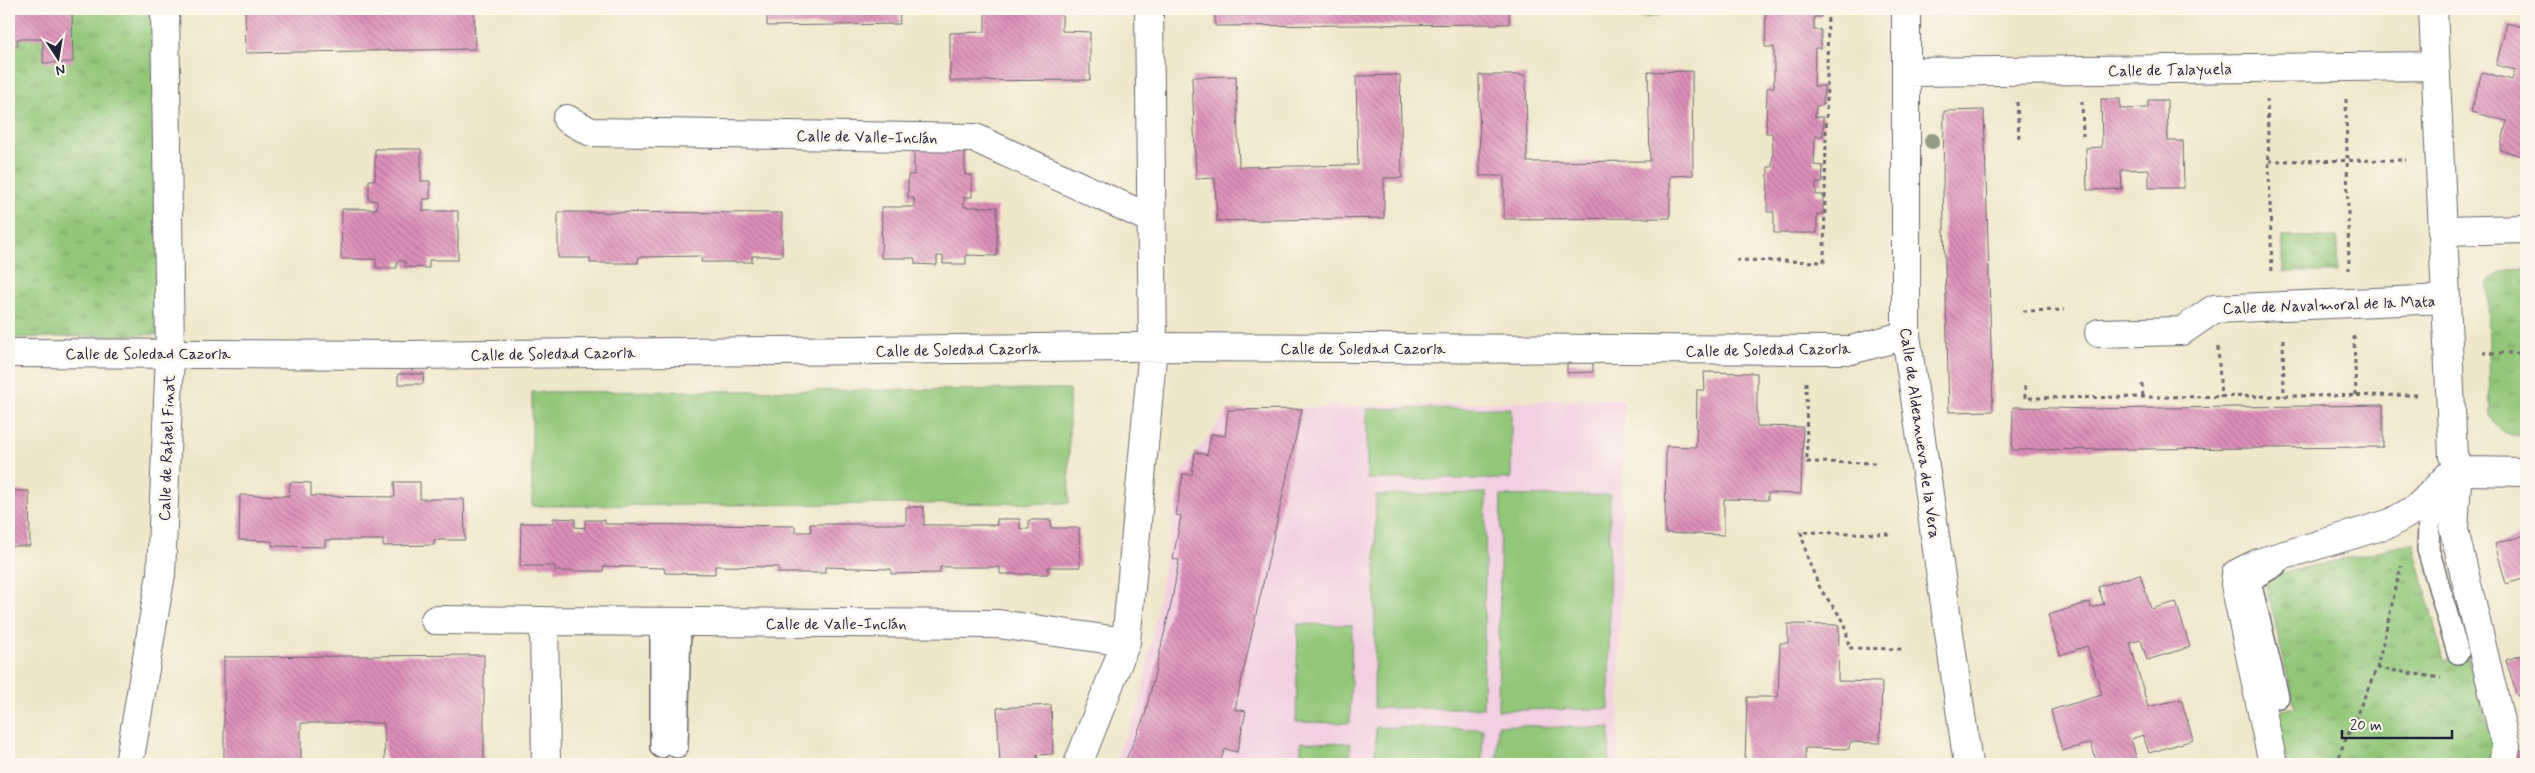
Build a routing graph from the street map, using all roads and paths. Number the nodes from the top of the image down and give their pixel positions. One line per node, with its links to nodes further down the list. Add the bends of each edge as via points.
1 (165, 9): 34 (street, Calle de Rafael Finat)
2 (1149, 9): 18 (street)
3 (1828, 9): 21 (path, via 1824,262)
4 (1906, 9): 7 (street, Calle de Aldeanueva de la Vera)
5 (2434, 9): 6 (street, Calle de Navalmoral de la Mata)
6 (2434, 66): 7 (street, Calle de Talayuela); 20 (street, Calle de Navalmoral de la Mata)
7 (1906, 72): 30 (street, Calle de Aldeanueva de la Vera)
8 (2346, 91): 15 (path)
9 (2267, 93): 17 (path)
10 (2082, 96): 13 (path)
11 (2017, 97): 14 (path)
12 (567, 119): 18 (street, Calle de Valle-Inclán, via 591,132 975,138)
13 (2083, 136)
14 (2019, 138)
15 (2347, 160): 16 (path); 17 (path); 22 (path)
16 (2410, 160)
17 (2269, 161): 23 (path)
18 (1152, 219): 32 (street)
19 (2526, 229): 20 (street)
20 (2442, 231): 24 (street, Calle de Navalmoral de la Mata)
21 (1736, 260)
22 (2349, 280)
23 (2272, 282)
24 (2444, 299): 28 (street, Calle de Navalmoral de la Mata, via 2214,309 2182,331); 46 (street, Calle de Navalmoral de la Mata, via 2453,456)
25 (2065, 310): 26 (path)
26 (2023, 311)
27 (2354, 332): 40 (path)
28 (2099, 333)
29 (2282, 333): 43 (path)
30 (1906, 335): 32 (street, Calle de Soledad Cazorla, via 1851,350); 64 (street, Calle de Aldeanueva de la Vera)
31 (2218, 345): 42 (path)
32 (1153, 347): 34 (street, Calle de Soledad Cazorla, via 406,355); 54 (street)
33 (9, 353): 34 (street, Calle de Soledad Cazorla)
34 (170, 353): 61 (street, Calle de Rafael Finat, via 160,574)
35 (2483, 353): 36 (path)
36 (2526, 353)
37 (1806, 380): 45 (path, via 1807,462)
38 (2142, 384): 44 (path)
39 (2024, 386): 44 (path, via 2025,398)
40 (2356, 395): 41 (path); 43 (path)
41 (2417, 395)
42 (2221, 396): 43 (path); 44 (path)
43 (2284, 396)
44 (2143, 397)
45 (1879, 463)
46 (2458, 466): 47 (street, via 2473,472); 48 (lane); 58 (street, Calle de Navalmoral de la Mata, via 2454,530); 65 (street, via 2418,508 2391,523 2258,563 2236,574 2235,584)
47 (2526, 472)
48 (2440, 492): 49 (lane, via 2423,514); 56 (lane, via 2429,525 2428,549)
49 (2414, 520): 57 (path); 59 (lane, via 2386,533 2280,564 2254,578 2251,586 2254,602)
50 (1889, 534): 55 (path, via 1801,532 1808,560 1821,590 1845,623 1849,648)
51 (435, 620): 52 (street, Calle de Valle-Inclán)
52 (544, 621): 53 (street, Calle de Valle-Inclán); 62 (street)
53 (670, 622): 54 (street, Calle de Valle-Inclán, via 998,624); 60 (lane)
54 (1126, 642): 63 (street)
55 (1902, 649)
56 (2458, 654)
57 (2377, 668): 58 (path, via 2440,678); 66 (path)
58 (2487, 668): 67 (street, Calle de Navalmoral de la Mata, via 2506,746)
59 (2278, 697)
60 (669, 747)
61 (129, 764)
62 (546, 764)
63 (1078, 764)
64 (1968, 764)
65 (2273, 764)
66 (2335, 764)
67 (2503, 764)

